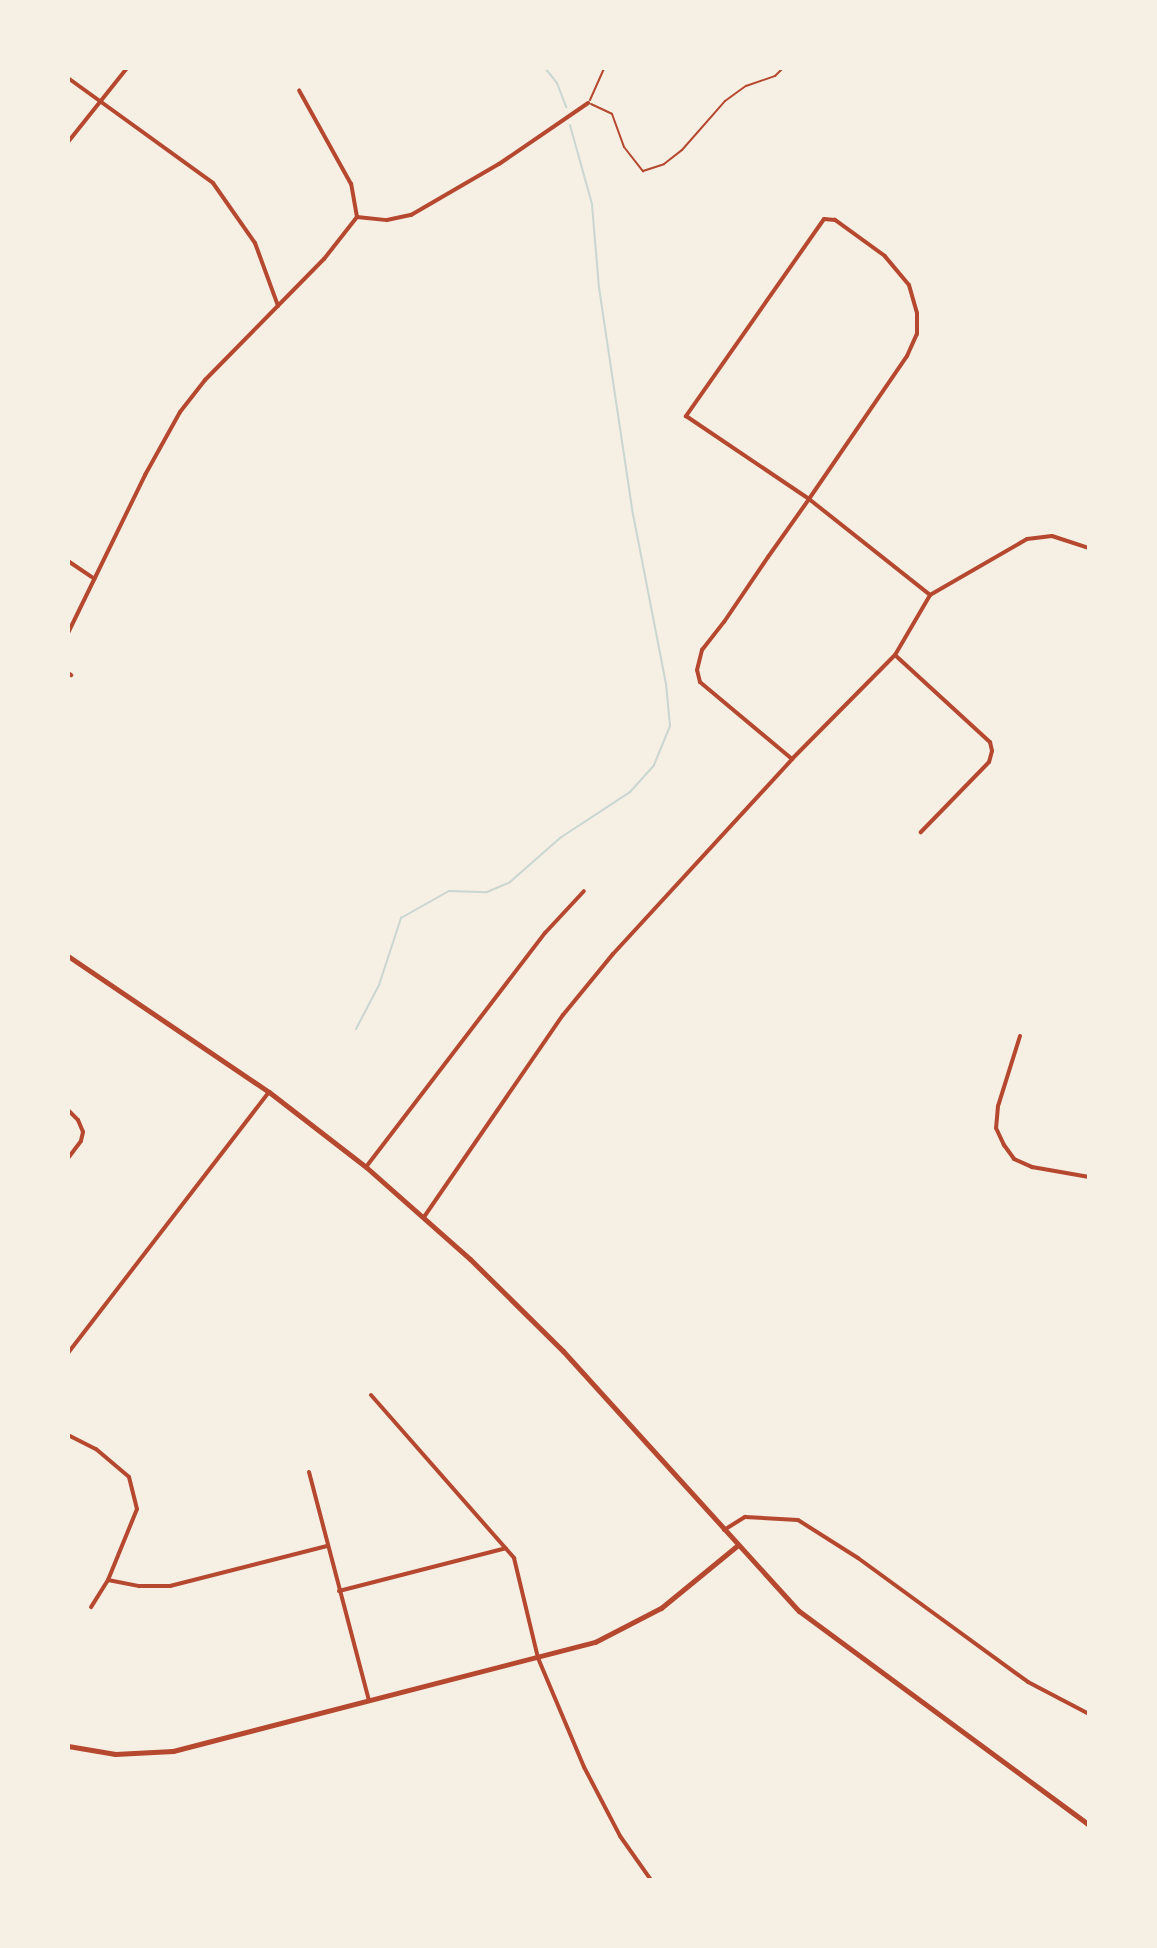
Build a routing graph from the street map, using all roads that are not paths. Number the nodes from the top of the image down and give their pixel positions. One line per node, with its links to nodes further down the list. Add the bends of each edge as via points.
1 (127, 68): 4 (street)
2 (68, 78): 4 (street)
3 (299, 90): 7 (street, via 351,184)
4 (99, 101): 6 (street); 8 (street, via 213,183 255,243)
5 (588, 103): 7 (street, via 411,215 387,220)
6 (68, 142)
7 (357, 217): 8 (street)
8 (278, 306): 12 (street, via 180,412)
9 (809, 499): 9 (street, via 686,416 824,219 835,220 885,256 909,285 917,334); 13 (street); 16 (street, via 702,650 697,670 700,682)
10 (1088, 546): 13 (street, via 1052,536 1027,539)
11 (68, 561): 12 (street)
12 (95, 579): 14 (street)
13 (930, 595): 15 (street)
14 (68, 633)
15 (895, 655): 16 (street); 17 (street, via 990,742 992,751 989,762)
16 (792, 759): 26 (street, via 563,1015)
17 (921, 832)
18 (584, 891): 24 (street, via 545,933)
19 (69, 959): 21 (main road)
20 (1020, 1036): 25 (street, via 998,1106 996,1128 1004,1145 1014,1159 1032,1167)
21 (269, 1092): 24 (main road); 27 (street)
22 (68, 1110): 23 (street, via 83,1132)
23 (68, 1158)
24 (366, 1167): 26 (main road)
25 (1089, 1177)
26 (423, 1219): 31 (main road, via 553,1340)
27 (68, 1353)
28 (371, 1395): 34 (street)
29 (68, 1435): 35 (street, via 96,1449 129,1477 137,1509)
30 (309, 1472): 33 (street)
31 (724, 1530): 32 (main road); 40 (street, via 745,1517 798,1520 1028,1682)
32 (738, 1545): 38 (main road, via 632,1626); 42 (main road, via 817,1627)
33 (327, 1546): 35 (street, via 170,1586); 36 (street)
34 (506, 1548): 36 (street); 38 (street, via 514,1558)
35 (108, 1580): 37 (street)
36 (339, 1591): 39 (street)
37 (91, 1607)
38 (538, 1658): 39 (main road); 43 (street, via 584,1767 620,1836)
39 (370, 1702): 41 (main road, via 173,1751 115,1754)
40 (1089, 1714)
41 (68, 1746)
42 (1089, 1825)
43 (651, 1880)

